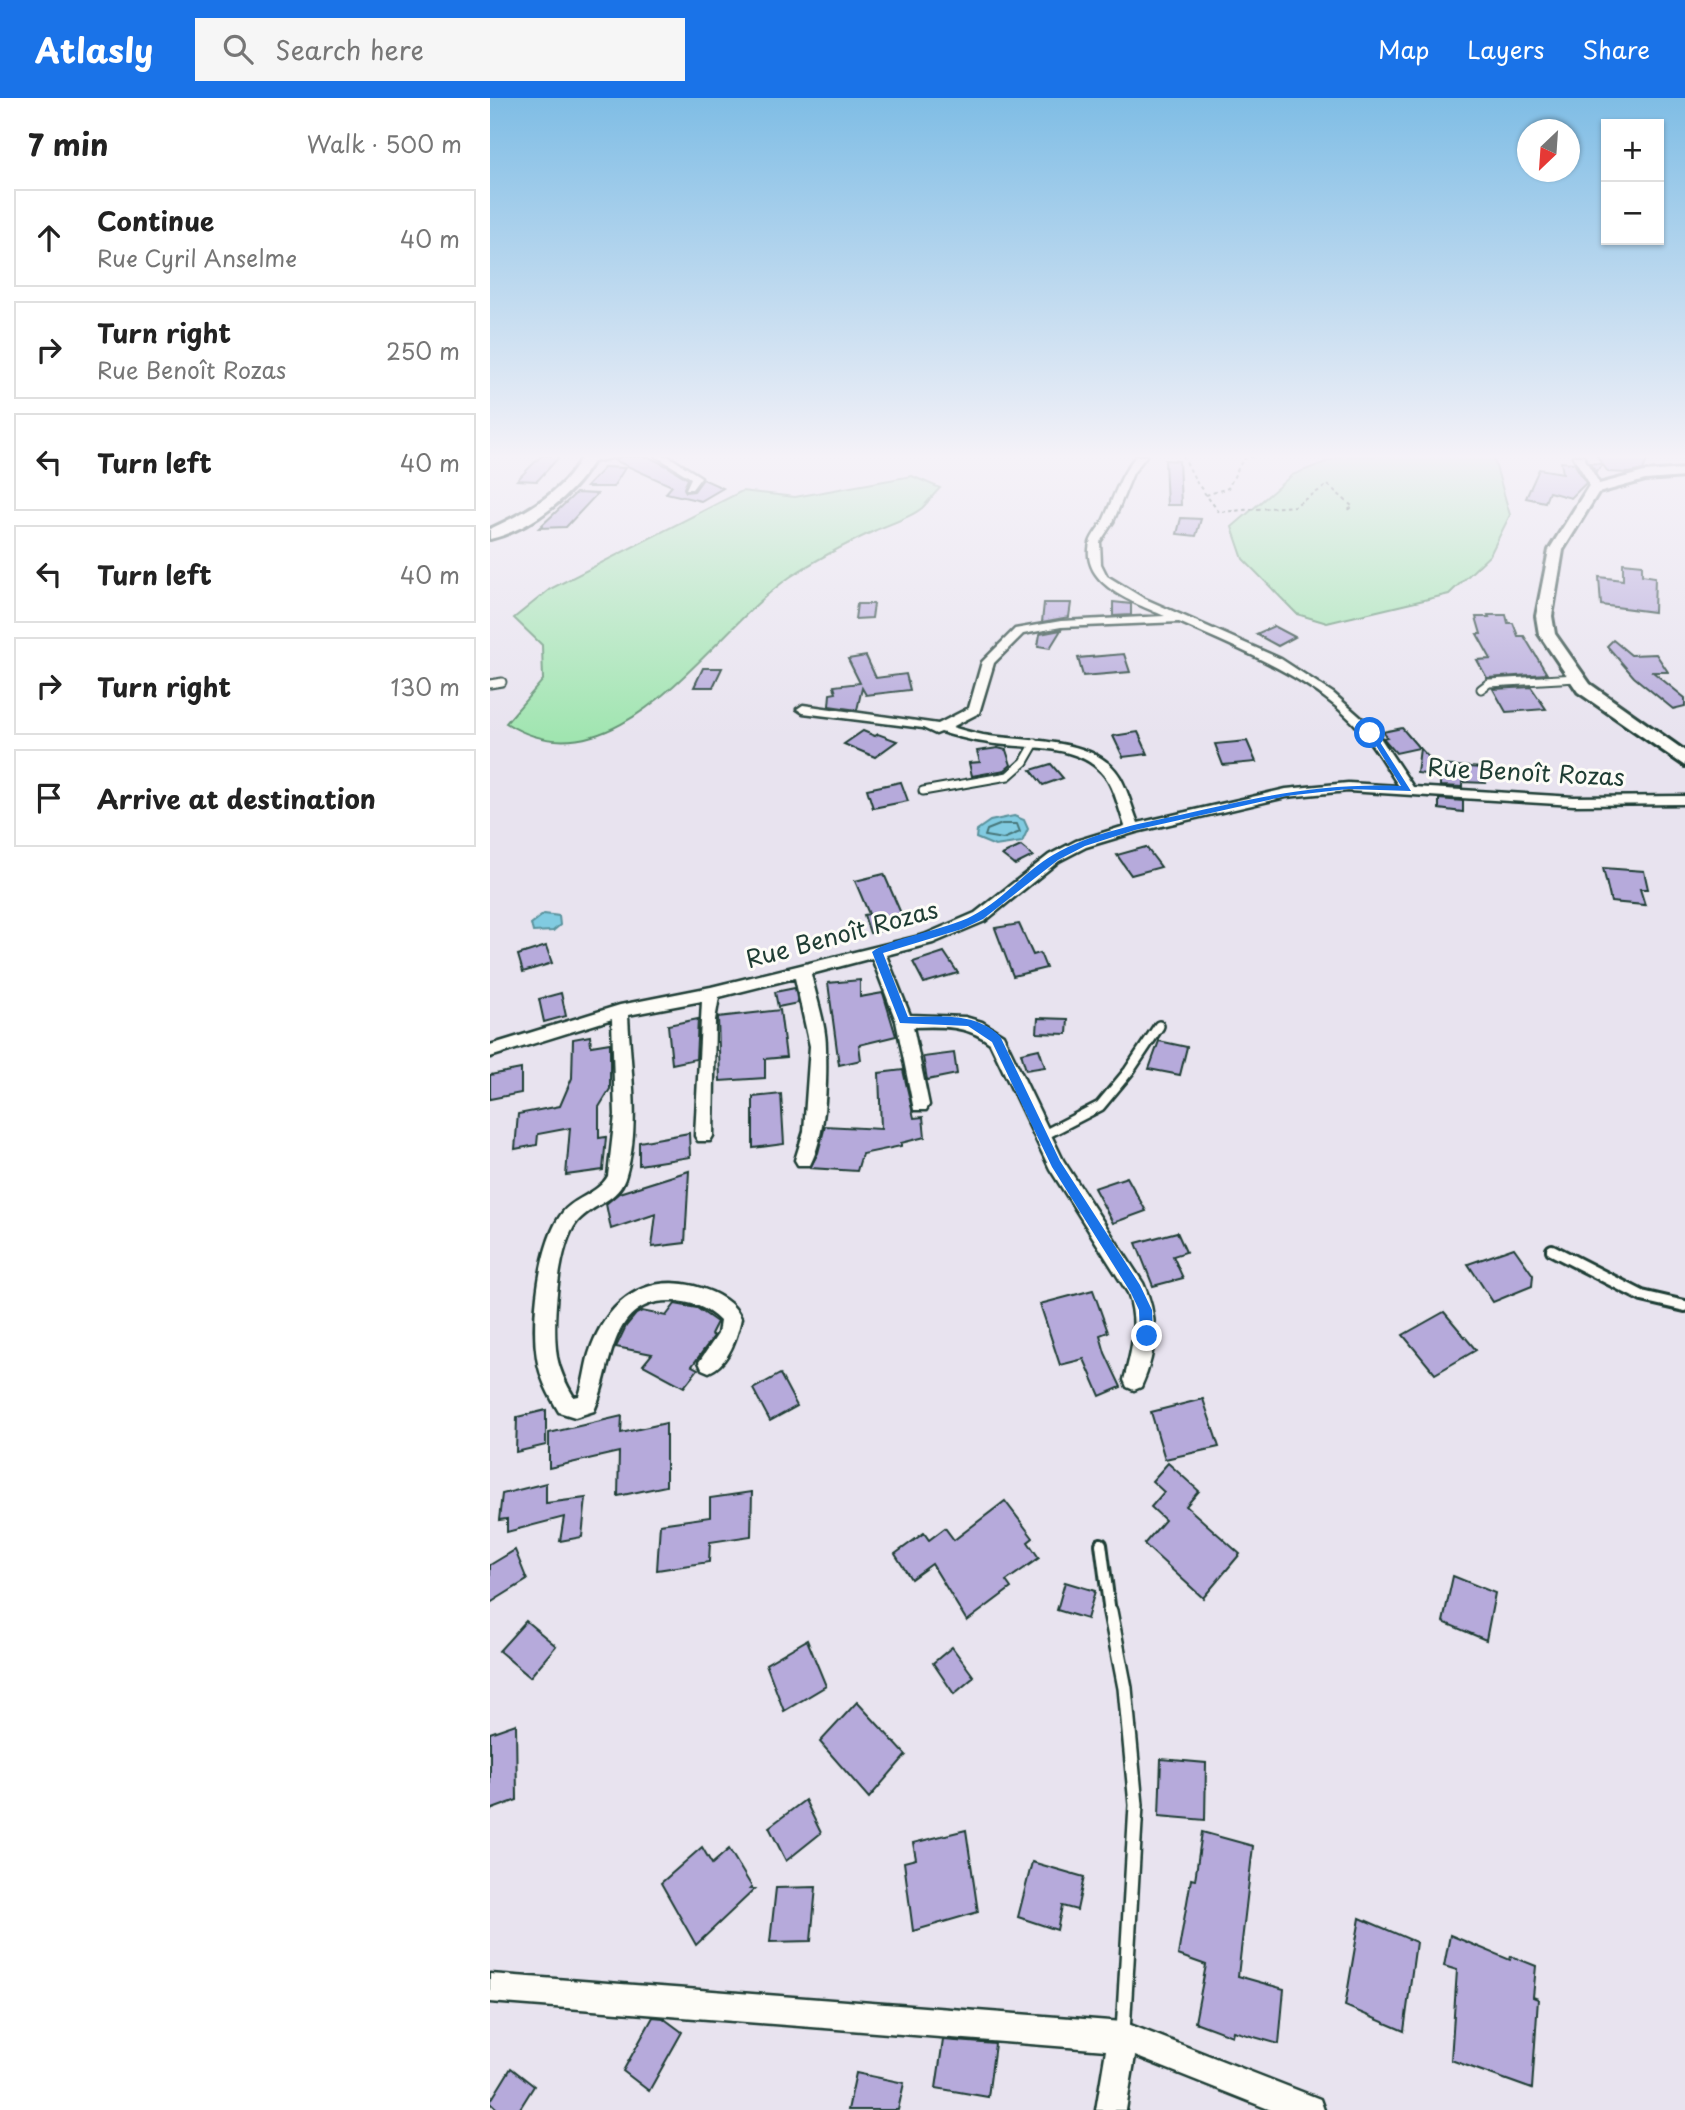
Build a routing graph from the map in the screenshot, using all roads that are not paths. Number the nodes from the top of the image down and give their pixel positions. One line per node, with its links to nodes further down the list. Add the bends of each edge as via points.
1 (1095, 550): 3 (street, via 1096,564 1109,583)
2 (1556, 550): 4 (street, via 1544,616 1547,634)
3 (1185, 619): 9 (street, via 1061,624 1019,631 988,662 975,710); 12 (street, via 1277,662 1329,696 1370,733)
4 (1577, 678): 7 (lane, via 1489,683); 11 (street, via 1584,688)
5 (502, 682): 6 (lane)
6 (490, 684)
7 (1480, 689)
8 (803, 709): 9 (street, via 910,722)
9 (936, 730): 10 (street)
10 (1035, 743): 13 (lane, via 1024,762 1008,776); 15 (street, via 1084,754 1101,764 1113,777)
11 (1685, 760)
12 (1408, 789): 14 (street, Rue Benoît Rozas, via 1574,802); 15 (street, Rue Benoît Rozas, via 1348,787 1286,793)
13 (923, 791)
14 (1685, 800)
15 (1133, 828): 16 (street, Rue Benoît Rozas, via 1081,844 1054,858 980,917)
16 (877, 952): 17 (street, Rue Benoît Rozas); 20 (street)
17 (802, 971): 18 (street, Rue Benoît Rozas); 26 (street, via 818,1046 813,1131)
18 (711, 993): 19 (street, Rue Benoît Rozas); 24 (street)
19 (620, 1011): 22 (street, Rue Benoît Rozas); 29 (street, via 622,1098 617,1178 601,1197 574,1212 556,1241 543,1330 547,1358 556,1390 567,1405 586,1404 604,1340 614,1322 625,1307 659,1291 691,1293 720,1306 731,1318 727,1337)
20 (904, 1020): 23 (street); 25 (street, via 970,1022 985,1028 997,1039)
21 (1159, 1026): 25 (lane, via 1100,1106)
22 (490, 1051)
23 (920, 1105)
24 (704, 1136)
25 (1042, 1136): 30 (street, via 1145,1310 1147,1336)
26 (804, 1160)
27 (1552, 1250): 28 (lane, via 1642,1296)
28 (1685, 1306)
29 (709, 1362)
30 (1134, 1380)
31 (1101, 1544): 33 (lane, via 1125,1688 1136,1805)
32 (490, 1988): 33 (street)
33 (1123, 2037): 34 (street); 35 (street)
34 (1111, 2110)
35 (1308, 2110)

